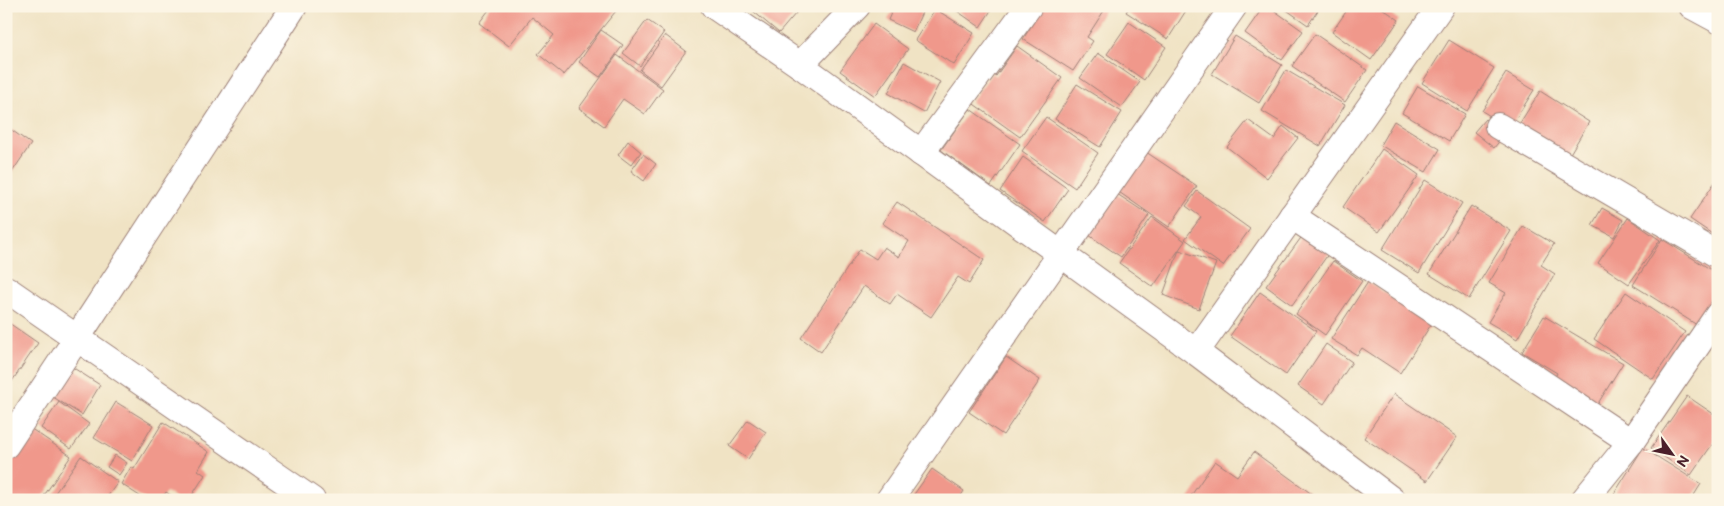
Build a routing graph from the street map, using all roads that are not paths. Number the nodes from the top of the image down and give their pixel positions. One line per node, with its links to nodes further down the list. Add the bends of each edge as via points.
1 (294, 6): 17 (street)
2 (714, 6): 9 (street)
3 (857, 6): 9 (street)
4 (1029, 6): 11 (street)
5 (1234, 6): 13 (street)
6 (1441, 6): 12 (street)
7 (1692, 6): 8 (street)
8 (1718, 20)
9 (800, 65): 11 (street)
10 (1498, 126): 14 (street)
11 (922, 153): 13 (street)
12 (1292, 216): 18 (street); 19 (street)
13 (1061, 254): 18 (street); 22 (street)
14 (1718, 255)
15 (6, 288): 17 (street)
16 (1718, 315): 19 (street)
17 (77, 338): 20 (street); 21 (street)
18 (1196, 352): 23 (street)
19 (1631, 442): 24 (street)
20 (6, 444)
21 (312, 500)
22 (889, 500)
23 (1392, 500)
24 (1584, 500)

